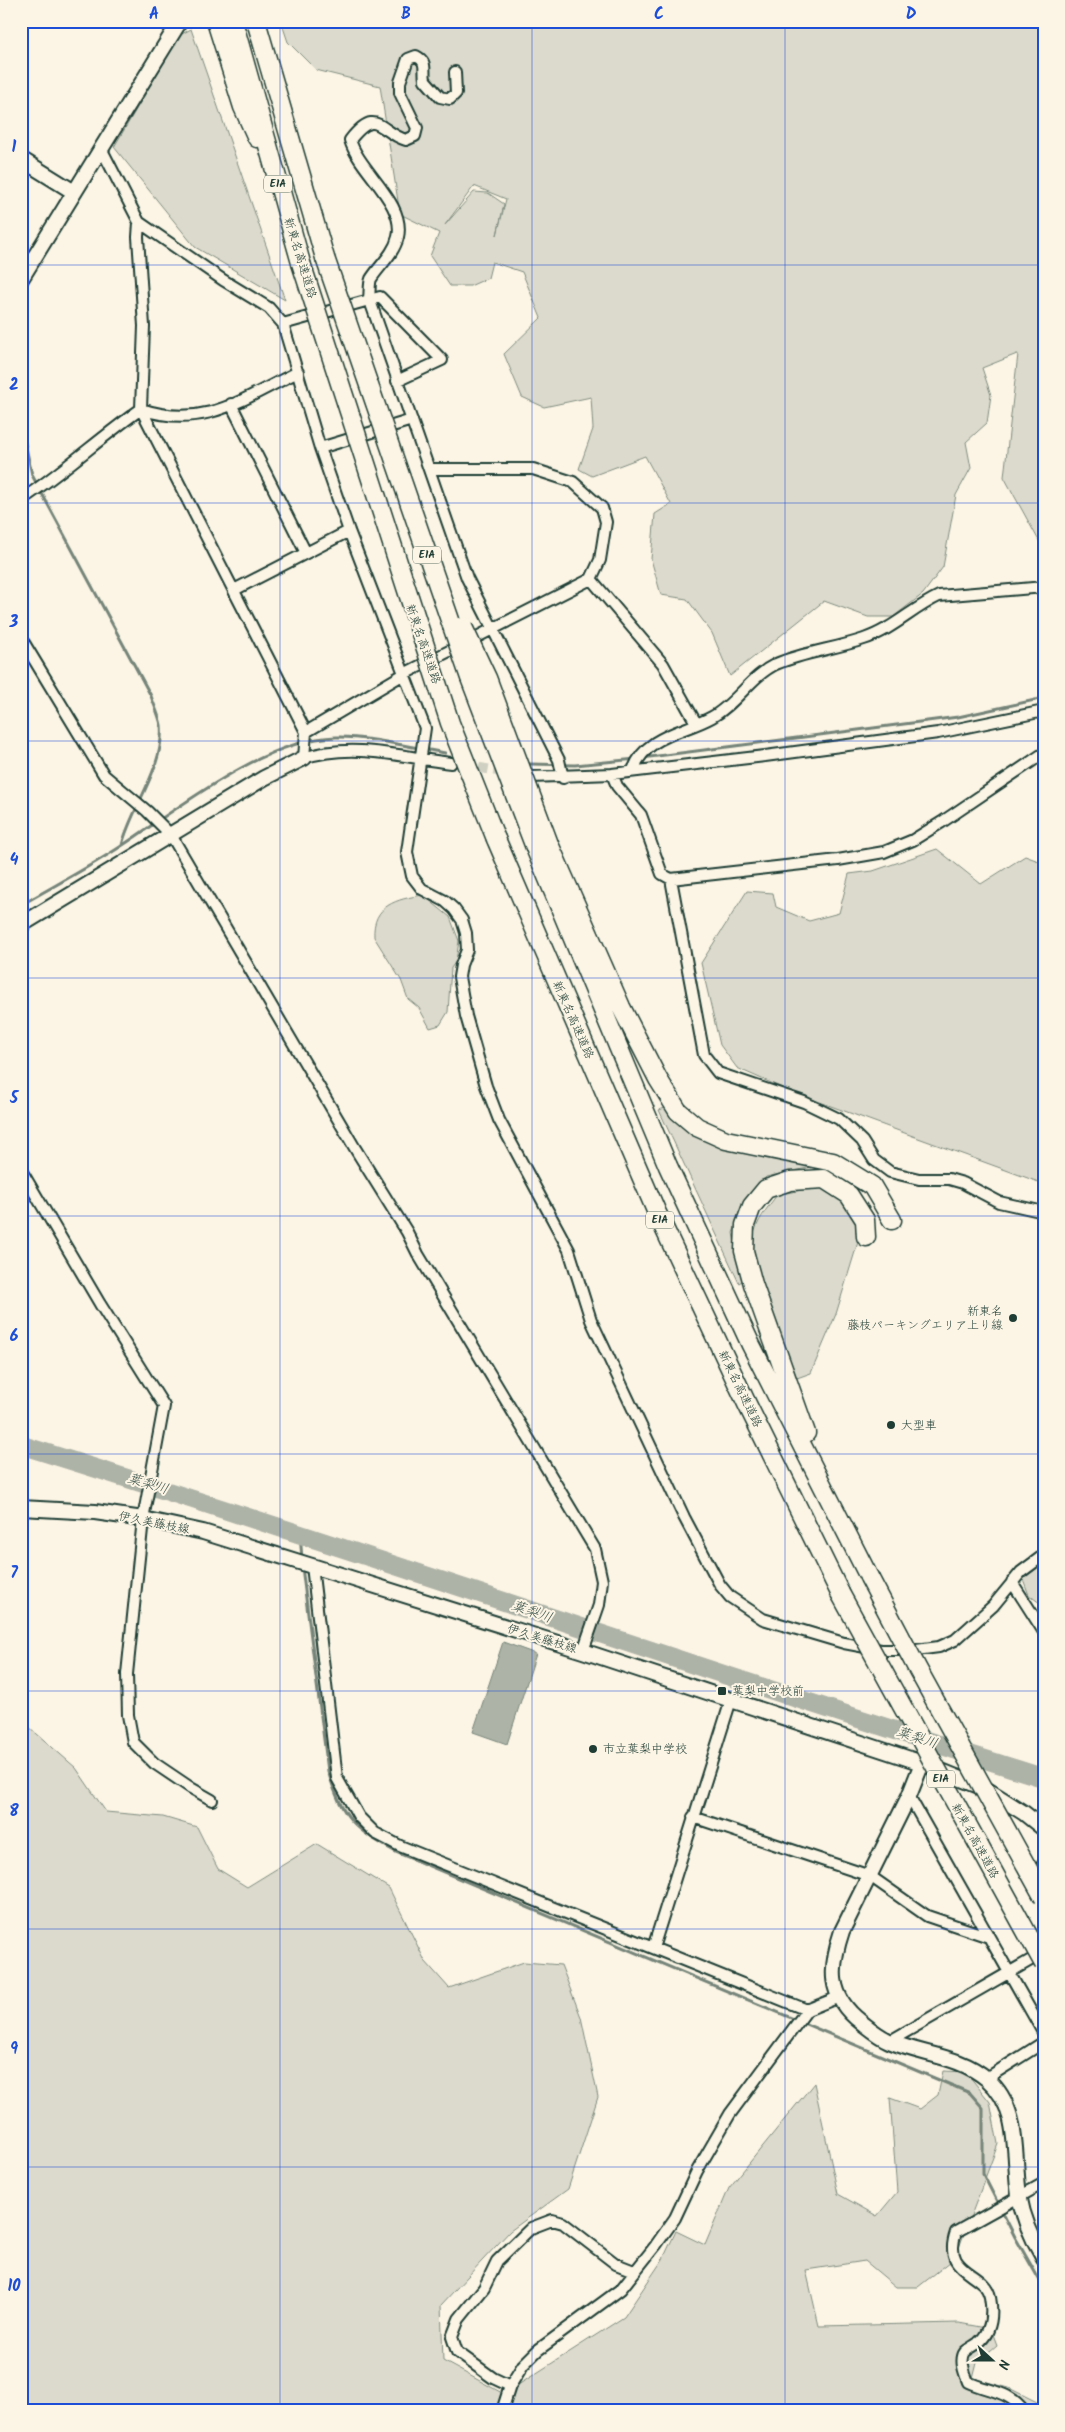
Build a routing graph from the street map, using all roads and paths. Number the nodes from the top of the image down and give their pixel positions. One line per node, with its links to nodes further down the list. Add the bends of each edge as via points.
1 (180, 21): 7 (street)
2 (216, 21): 6 (highway)
3 (233, 21): 6 (highway, 新東名高速道路 / E1A)
4 (256, 21): 42 (highway, 新東名高速道路 / E1A, bridge, via 325,258 420,536 470,678)
5 (455, 72): 12 (street, via 456,93 450,99 440,97 425,80 426,65 422,59 416,56 408,59 400,82 400,93 417,128 415,136 406,140 399,138 381,124 371,123 360,127 350,140 354,152 389,198 400,227 398,239 383,266 370,280)
6 (249, 106): 70 (highway, 新東名高速道路 / E1A, bridge, via 278,182 301,263 447,714 496,840 657,1213 747,1404 840,1593)
7 (101, 148): 9 (street); 10 (street)
8 (21, 158): 9 (street)
9 (74, 192): 11 (street)
10 (139, 222): 13 (street, via 269,308); 17 (street, via 144,326)
11 (23, 272)
12 (369, 298): 13 (street); 15 (street); 15 (street, via 380,297 442,360)
13 (283, 324): 14 (street)
14 (298, 372): 16 (street); 19 (street)
15 (397, 381): 18 (street)
16 (232, 404): 17 (street, via 193,416 162,416); 23 (street)
17 (141, 409): 21 (street); 26 (street)
18 (412, 420): 19 (street); 20 (street)
19 (320, 448): 22 (street)
20 (430, 469): 24 (street, via 533,469 574,482 602,508 606,522 600,560); 27 (street, via 467,578)
21 (21, 500)
22 (349, 531): 23 (street); 29 (street)
23 (306, 552): 26 (street)
24 (591, 579): 27 (street); 31 (street, via 663,664)
25 (1044, 587): 31 (street, via 939,596 864,639 775,665 712,717)
26 (234, 590): 32 (street)
27 (492, 630): 29 (street); 40 (street, via 559,760)
28 (21, 638): 41 (street, via 104,775)
29 (404, 674): 32 (street); 35 (street, via 425,728)
30 (1044, 711): 37 (street, via 938,733)
31 (696, 723): 37 (street, via 657,741 642,752)
32 (306, 732): 34 (street)
33 (1044, 753): 43 (street, via 913,840 884,852)
34 (304, 758): 35 (street, via 345,750); 41 (street, via 264,778)
35 (421, 760): 36 (street); 54 (street, via 408,862 412,876 422,889 454,908 462,920 467,950 459,978 486,1086 499,1120 569,1250 591,1320 684,1517 720,1585 730,1597 763,1619 844,1643 881,1650 939,1647 955,1640 993,1606)
36 (451, 763)
37 (633, 770): 38 (street)
38 (612, 774): 40 (street); 43 (street, via 617,786 641,814 662,874)
39 (531, 777): 40 (street)
40 (563, 778)
41 (171, 835): 44 (street); 56 (street, via 595,1549 602,1581 599,1606)
42 (542, 847): 47 (highway, via 658,1080 678,1111 697,1127 726,1140 833,1162 872,1186); 49 (highway, 新東名高速道路 / E1A, via 668,1166 751,1345)
43 (672, 879): 46 (street, via 704,1055 718,1074 804,1102 839,1119 862,1141 874,1160 890,1172 919,1179 949,1179 999,1202)
44 (21, 925)
45 (21, 1170): 51 (street, via 164,1406)
46 (1044, 1212)
47 (892, 1220)
48 (866, 1237): 49 (highway, via 865,1220 849,1195 824,1179 790,1180 766,1189 752,1206 745,1225 744,1251 753,1284)
49 (828, 1494): 66 (highway, 新東名高速道路 / E1A, bridge, via 917,1668)
50 (21, 1508): 51 (street, 伊久美藤枝線)
51 (143, 1514): 53 (street, 伊久美藤枝線); 60 (street, via 127,1674 128,1715 133,1742 154,1763)
52 (1044, 1555): 54 (street)
53 (312, 1566): 56 (street, 伊久美藤枝線); 68 (street, via 337,1778 359,1817 375,1833 400,1846)
54 (1012, 1582): 55 (street)
55 (1044, 1632)
56 (583, 1651): 57 (street, 伊久美藤枝線)
57 (731, 1700): 58 (street, 伊久美藤枝線); 61 (street)
58 (922, 1762): 59 (street); 62 (street, 伊久美藤枝線, via 986,1789 1024,1812)
59 (909, 1796): 64 (street); 67 (street)
60 (212, 1800)
61 (693, 1817): 64 (street); 68 (street)
62 (1044, 1829)
63 (1044, 1863): 65 (street, via 1038,1873 1038,1883)
64 (870, 1876): 67 (street, via 928,1916); 72 (street, via 842,1930 835,1953 832,1978)
65 (1044, 1893)
66 (1044, 1898)
67 (989, 1937): 71 (street)
68 (653, 1948): 73 (street)
69 (1044, 1953): 71 (street)
70 (1044, 1964)
71 (1010, 1972): 74 (street); 75 (street)
72 (839, 1997): 73 (street); 75 (street, via 854,2016)
73 (807, 2010): 81 (street, via 730,2114 675,2218)
74 (1044, 2034)
75 (890, 2041): 77 (street, via 950,2058)
76 (1044, 2042): 77 (street)
77 (987, 2078): 79 (street, via 1005,2100 1014,2127)
78 (1044, 2183): 79 (street)
79 (1020, 2197): 80 (street, via 1025,2220); 84 (street, via 956,2232 952,2244 955,2258 986,2286 990,2296 992,2321 980,2342 965,2352 962,2361 968,2382 996,2390 1019,2403)
80 (1044, 2259)
81 (634, 2271): 82 (street, via 621,2289 538,2350 523,2365); 82 (street, via 616,2264 563,2224 552,2220 531,2228 497,2261 484,2288 459,2320 452,2337 457,2352)
82 (510, 2386): 83 (street)
83 (502, 2411)
84 (1024, 2411)

